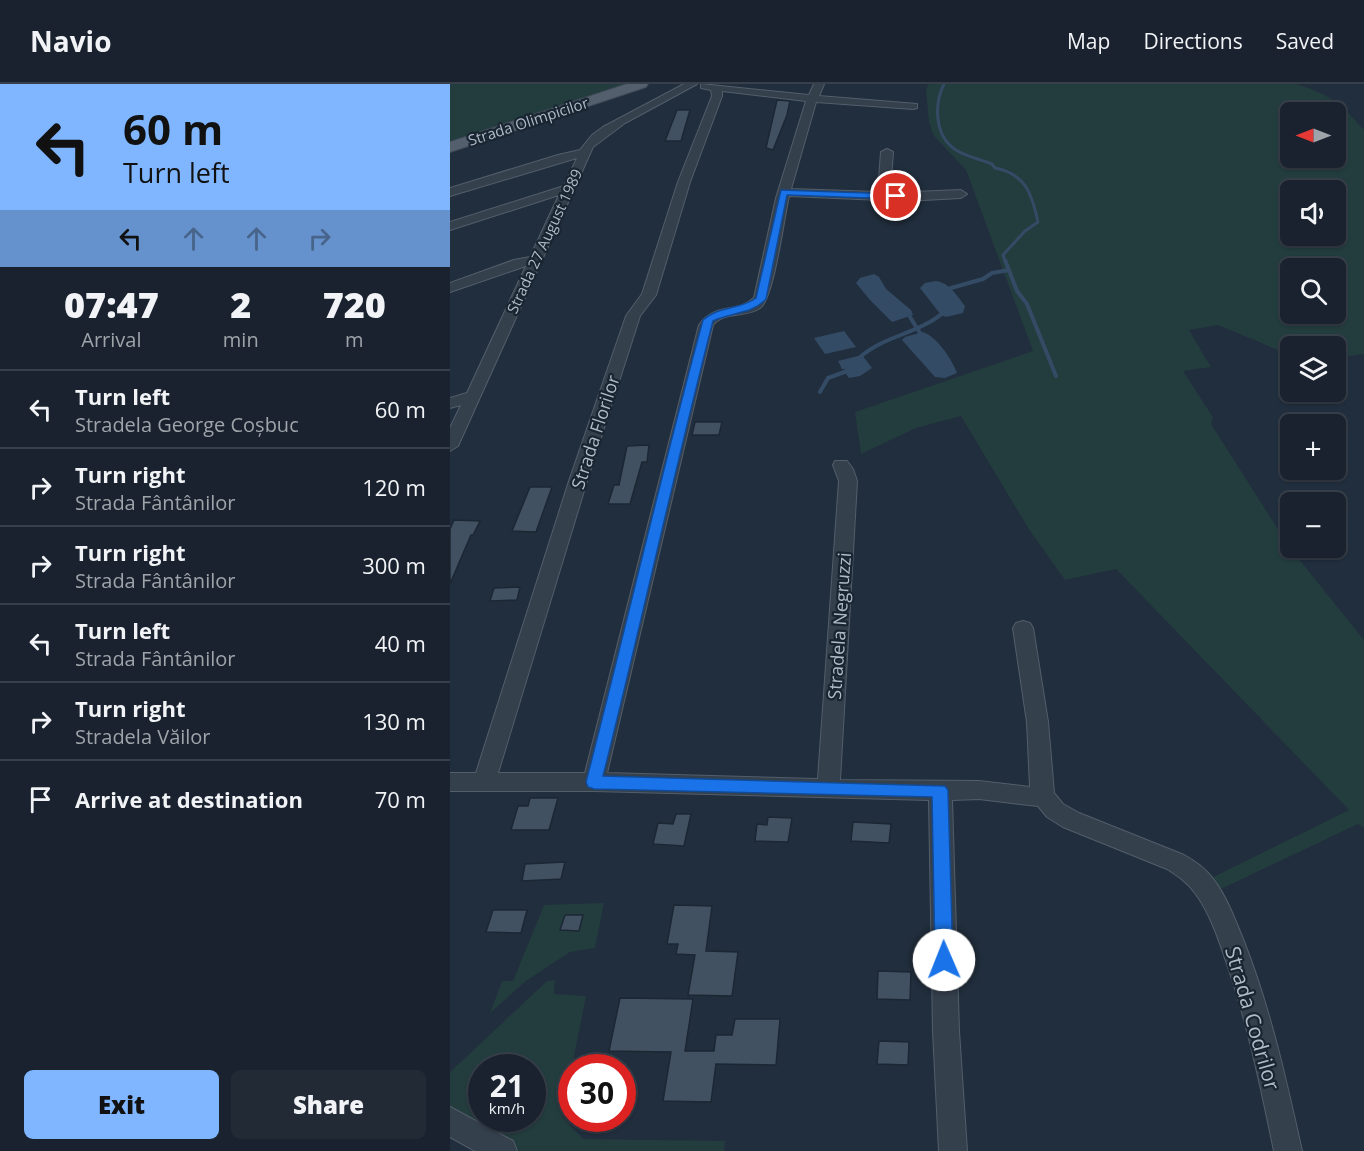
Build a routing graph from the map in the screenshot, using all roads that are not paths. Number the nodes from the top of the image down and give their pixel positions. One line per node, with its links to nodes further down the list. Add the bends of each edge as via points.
1 (641, 84): 7 (main road, Strada Olimpicilor)
2 (693, 84): 4 (street); 9 (street, Strada 27 August 1989, via 598,135)
3 (819, 84): 5 (street)
4 (716, 89): 5 (street); 24 (street, Strada Florilor, via 717,96 684,182 649,294 633,316)
5 (812, 99): 6 (street); 12 (street)
6 (913, 106)
7 (450, 147)
8 (887, 152): 14 (street)
9 (585, 153): 10 (street, Strada 27 August 1989); 11 (street)
10 (569, 188): 15 (street); 16 (street, Strada 27 August 1989)
11 (450, 192)
12 (784, 192): 14 (street); 25 (street, via 761,299 749,308 714,316 706,325)
13 (961, 194): 14 (street)
14 (884, 195)
15 (450, 226)
16 (536, 260): 17 (street); 18 (street, Strada 27 August 1989)
17 (450, 288)
18 (473, 396): 19 (street); 20 (street, Strada 27 August 1989)
19 (450, 403)
20 (450, 446)
21 (841, 465): 26 (street, Stradela Negruzzi, via 848,481)
22 (1023, 628): 28 (street, via 1033,681)
23 (450, 782): 24 (street)
24 (484, 782): 25 (street)
25 (594, 782): 26 (street)
26 (828, 789): 27 (street)
27 (940, 790): 28 (street); 31 (street)
28 (1045, 798): 32 (street, Strada Codrilor, via 1068,818 1173,861 1204,886 1215,903 1245,978)
29 (450, 1121): 30 (street)
30 (503, 1151)
31 (953, 1151)
32 (1288, 1151)

